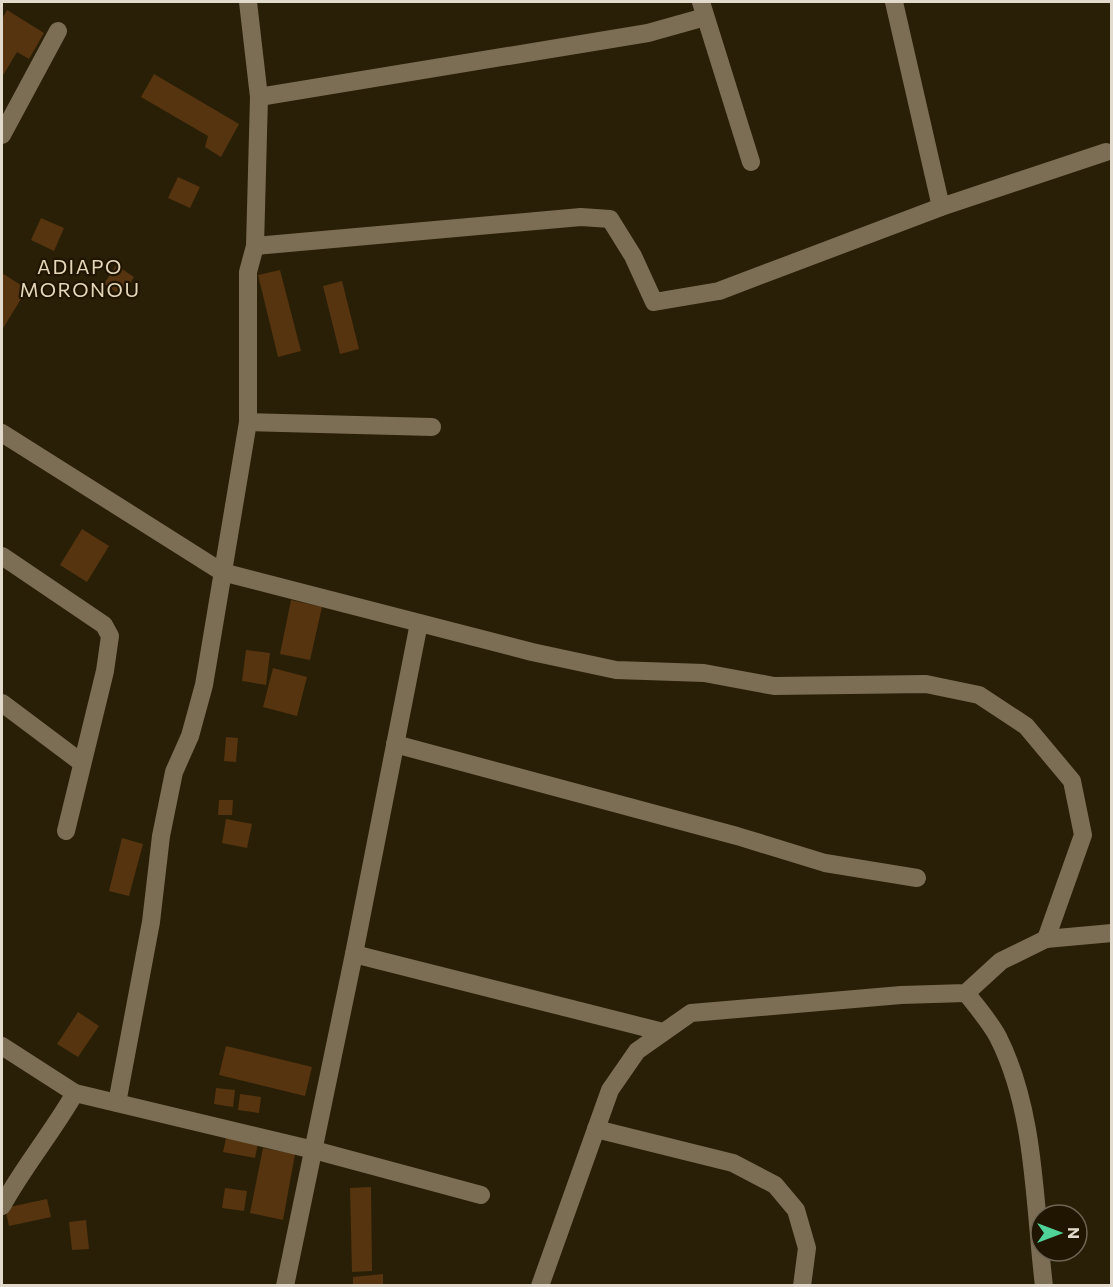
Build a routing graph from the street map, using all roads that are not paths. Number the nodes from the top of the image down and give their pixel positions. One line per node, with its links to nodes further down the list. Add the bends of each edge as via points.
1 (248, 2): 5 (street)
2 (894, 2): 9 (street)
3 (703, 9): 5 (street, via 648,33); 8 (street)
4 (58, 31): 6 (street)
5 (259, 97): 10 (street)
6 (2, 135)
7 (1106, 152): 9 (street)
8 (751, 162)
9 (941, 207): 10 (street, via 719,291 654,302 610,219 581,217)
10 (255, 246): 11 (street, via 248,272)
11 (248, 422): 12 (street); 15 (street)
12 (432, 427)
13 (2, 433): 15 (street)
14 (2, 556): 19 (street, via 104,625 110,636)
15 (222, 572): 16 (street); 29 (street, via 204,685 190,736 174,772 161,836 151,922)
16 (419, 623): 18 (street); 23 (street, via 616,670 704,673 774,686 926,684 979,694 1026,726 1072,781 1083,835)
17 (2, 703): 19 (street)
18 (395, 744): 21 (street, via 825,863); 24 (street)
19 (82, 763): 20 (street)
20 (66, 831)
21 (917, 878)
22 (1112, 933): 23 (street)
23 (1046, 939): 25 (street, via 1001,961)
24 (354, 954): 26 (street); 31 (street)
25 (966, 993): 26 (street, via 901,994 691,1013); 37 (street, via 998,1036 1012,1069 1031,1154)
26 (663, 1032): 30 (street, via 637,1051 610,1090)
27 (2, 1046): 28 (street)
28 (75, 1093): 29 (street); 33 (street, via 21,1170)
29 (117, 1103): 31 (street)
30 (596, 1130): 35 (street); 36 (street, via 733,1163 775,1185 796,1210 807,1248)
31 (314, 1150): 32 (street); 34 (street)
32 (481, 1195)
33 (2, 1206)
34 (285, 1286)
35 (540, 1286)
36 (802, 1286)
37 (1044, 1286)

